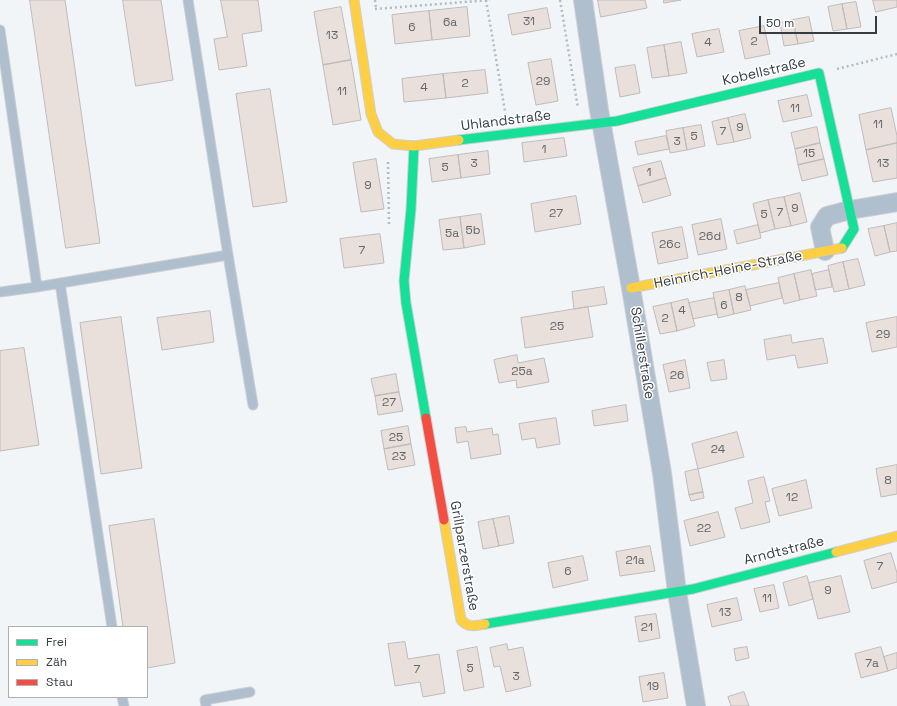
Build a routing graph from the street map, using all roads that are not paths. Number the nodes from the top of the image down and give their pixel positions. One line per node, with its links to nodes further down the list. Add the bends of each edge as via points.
1 (188, 0): 10 (lane)
2 (354, 0): 6 (street, Uhlandstraße, via 372,114 378,132 393,144)
3 (583, 0): 5 (street, Schillerstraße)
4 (0, 30): 12 (lane)
5 (600, 117): 6 (street, Uhlandstraße, via 508,134); 8 (street, Kobellstraße, via 617,121 819,73); 13 (street, Schillerstraße)
6 (414, 146): 17 (street, Grillparzerstraße, via 404,281 406,303 461,620 466,625 474,626)
7 (897, 202): 8 (street)
8 (850, 210): 9 (street, Heinrich-Heine-Straße, via 854,229 843,248); 9 (street, via 827,216 820,227)
9 (825, 251): 13 (street, Heinrich-Heine-Straße)
10 (228, 255): 11 (lane); 15 (lane)
11 (60, 284): 12 (lane); 18 (lane)
12 (38, 287): 14 (lane)
13 (631, 288): 17 (street, Schillerstraße, via 662,473)
14 (0, 292)
15 (253, 405)
16 (897, 536): 17 (street, Arndtstraße)
17 (677, 592): 21 (street, Schillerstraße)
18 (112, 626)
19 (250, 692): 20 (lane, via 205,700)
20 (206, 706)
21 (696, 706)

